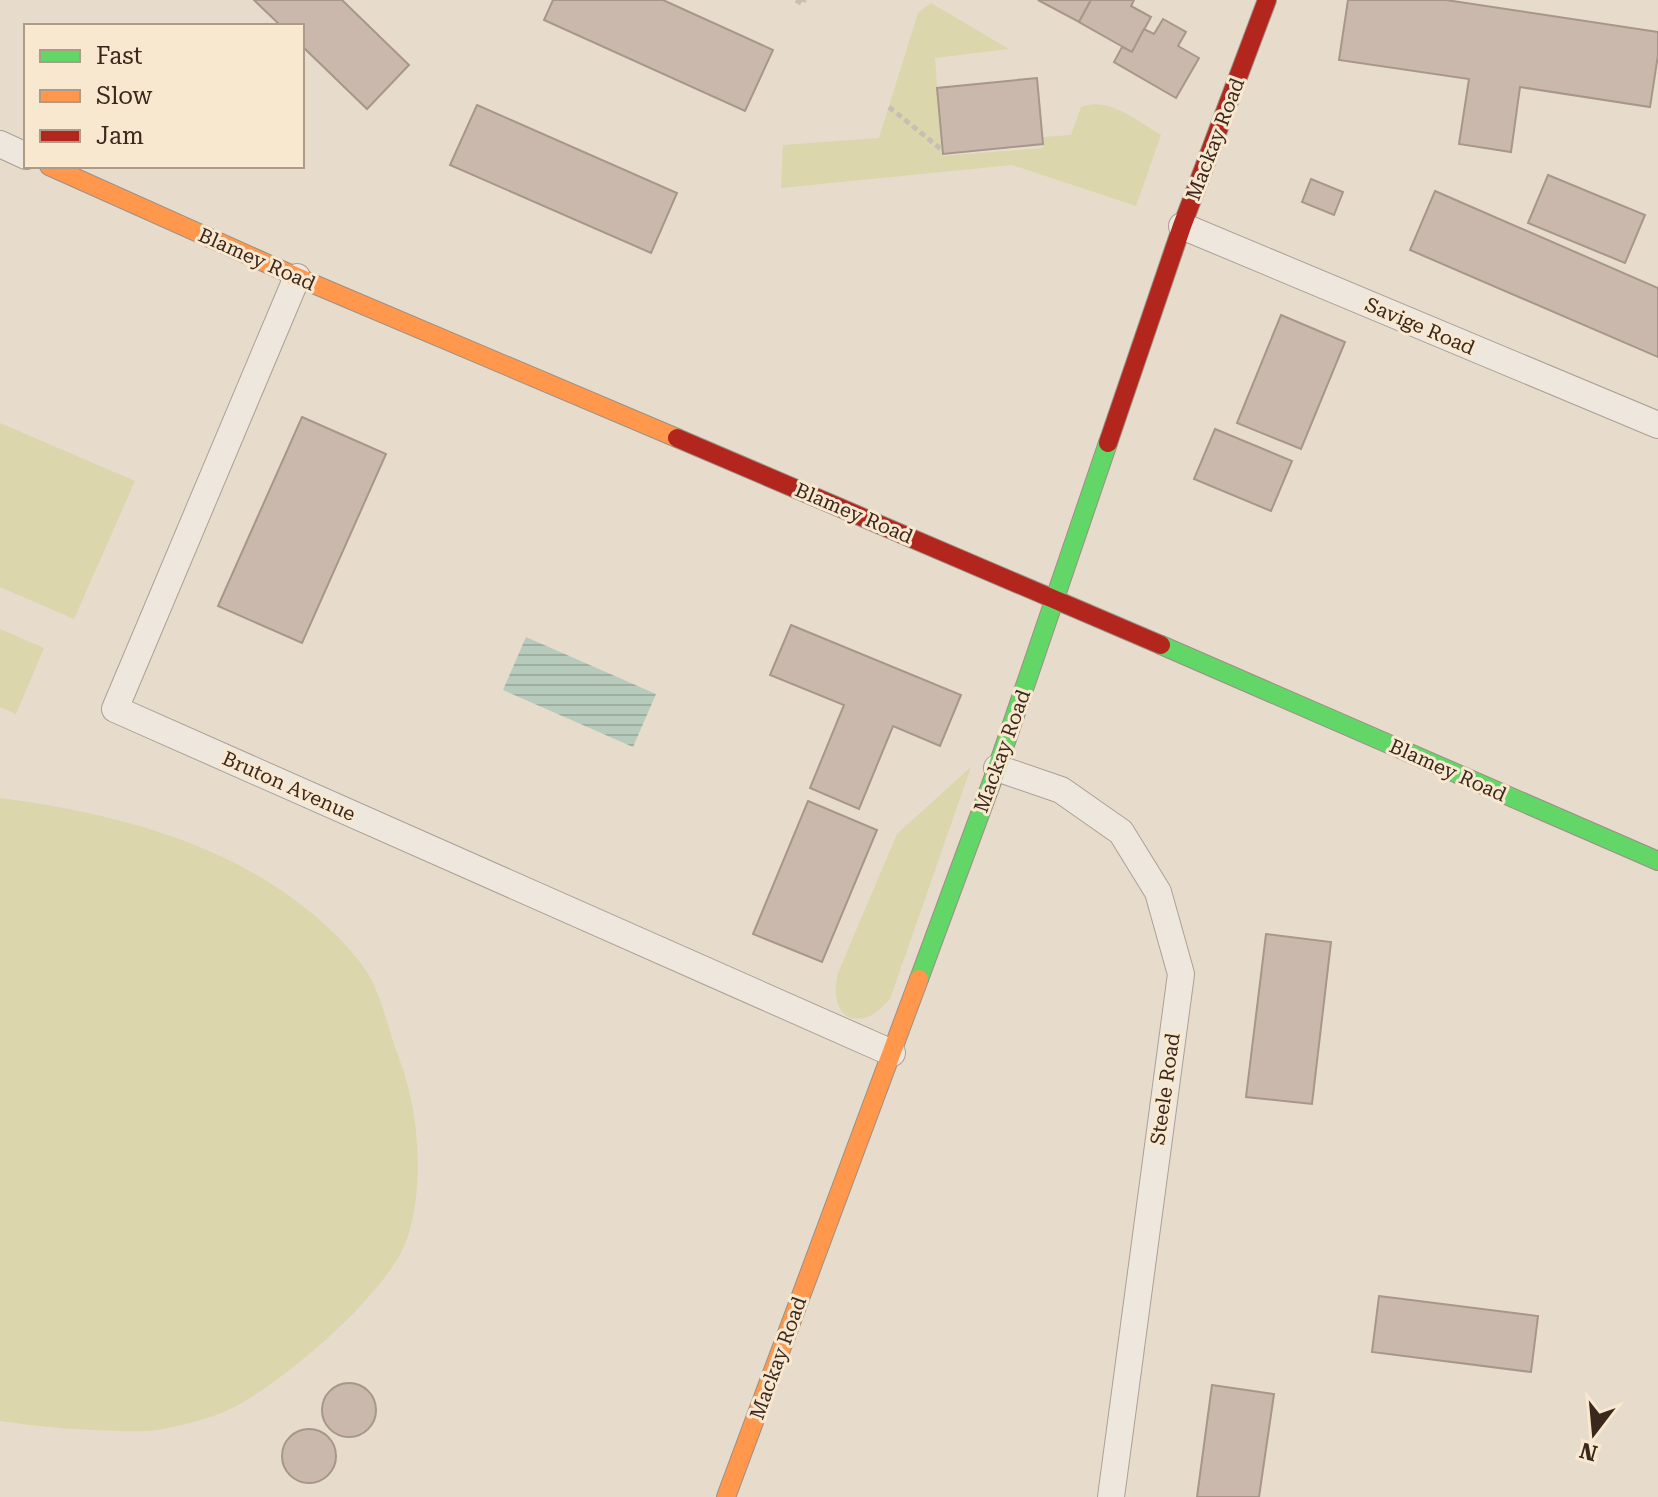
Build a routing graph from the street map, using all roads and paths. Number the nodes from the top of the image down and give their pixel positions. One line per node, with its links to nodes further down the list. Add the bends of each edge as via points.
1 (796, 0): 2 (path)
2 (804, 0)
3 (1267, 0): 9 (street, Mackay Road)
4 (889, 107): 6 (path)
5 (0, 144): 7 (street)
6 (941, 149)
7 (24, 155)
8 (53, 168): 10 (street, Blamey Road)
9 (1182, 226): 11 (street, Savige Road); 12 (street, Mackay Road)
10 (297, 277): 12 (street, Blamey Road); 15 (street, Bruton Avenue, via 115,709)
11 (1658, 425)
12 (1056, 599): 13 (street, Mackay Road); 14 (street, Blamey Road)
13 (997, 768): 15 (street, Mackay Road); 17 (street, Steele Road, via 1061,790 1121,832 1158,892 1181,974)
14 (1658, 861)
15 (892, 1053): 16 (street, Mackay Road)
16 (726, 1497)
17 (1111, 1497)

